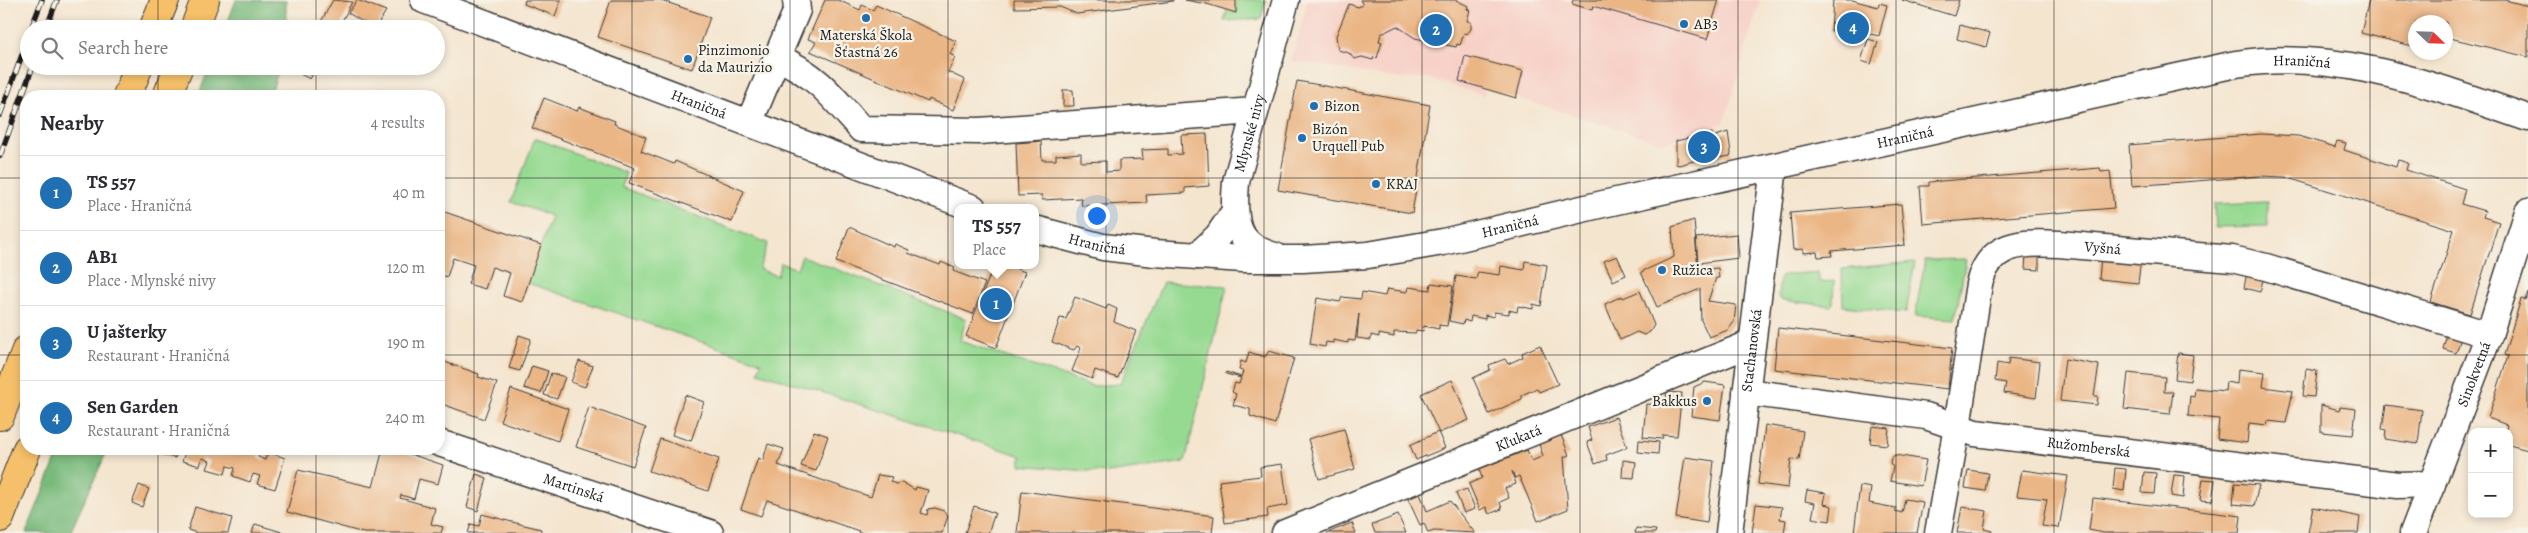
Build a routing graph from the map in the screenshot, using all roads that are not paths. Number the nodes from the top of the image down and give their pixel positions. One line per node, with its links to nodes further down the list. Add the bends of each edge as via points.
1 (165, 0): 6 (highway)
2 (205, 0): 7 (highway)
3 (424, 0): 15 (street, Hraničná)
4 (796, 0): 8 (street, via 797,10)
5 (1286, 0): 13 (street, Mlynské nivy)
6 (157, 20)
7 (197, 20)
8 (777, 57): 13 (street, via 817,80 861,129 979,131); 15 (street)
9 (135, 75): 11 (highway)
10 (175, 75): 12 (highway)
11 (129, 90)
12 (169, 90)
13 (1255, 111): 18 (street, Mlynské nivy, via 1236,182)
14 (2528, 118): 16 (street, Hraničná, via 2383,72 2328,62 2268,60 2236,64)
15 (749, 123): 17 (street, Hraničná)
16 (1774, 167): 22 (street, Hraničná, via 1443,242 1333,258); 24 (street, Stachanovská)
17 (963, 204)
18 (1235, 211): 21 (street, via 1218,236); 22 (street, Hraničná, via 1239,228 1252,249)
19 (2528, 212): 23 (street, Sinokvetná)
20 (1039, 230): 21 (street, Hraničná, via 1103,247)
21 (1197, 256): 22 (street, Hraničná)
22 (1280, 258)
23 (2489, 335): 28 (street, Vyšná, via 2250,263 2059,244 2020,245 1997,253 1982,271); 31 (street, Sinokvetná)
24 (1752, 344): 26 (street, Stachanovská); 34 (street, Kľukatá)
25 (20, 365): 27 (highway)
26 (1746, 392): 28 (street, Ružomberská, via 1918,415); 35 (street, Stachanovská)
27 (0, 416)
28 (1957, 427): 31 (street, Ružomberská, via 1975,433 2398,484); 36 (street, Vyšná)
29 (445, 445): 33 (street, Martinská)
30 (25, 455): 32 (highway)
31 (2432, 484): 37 (street, Sinokvetná)
32 (0, 518)
33 (710, 533)
34 (1285, 533)
35 (1729, 533)
36 (1938, 533)
37 (2413, 533)

